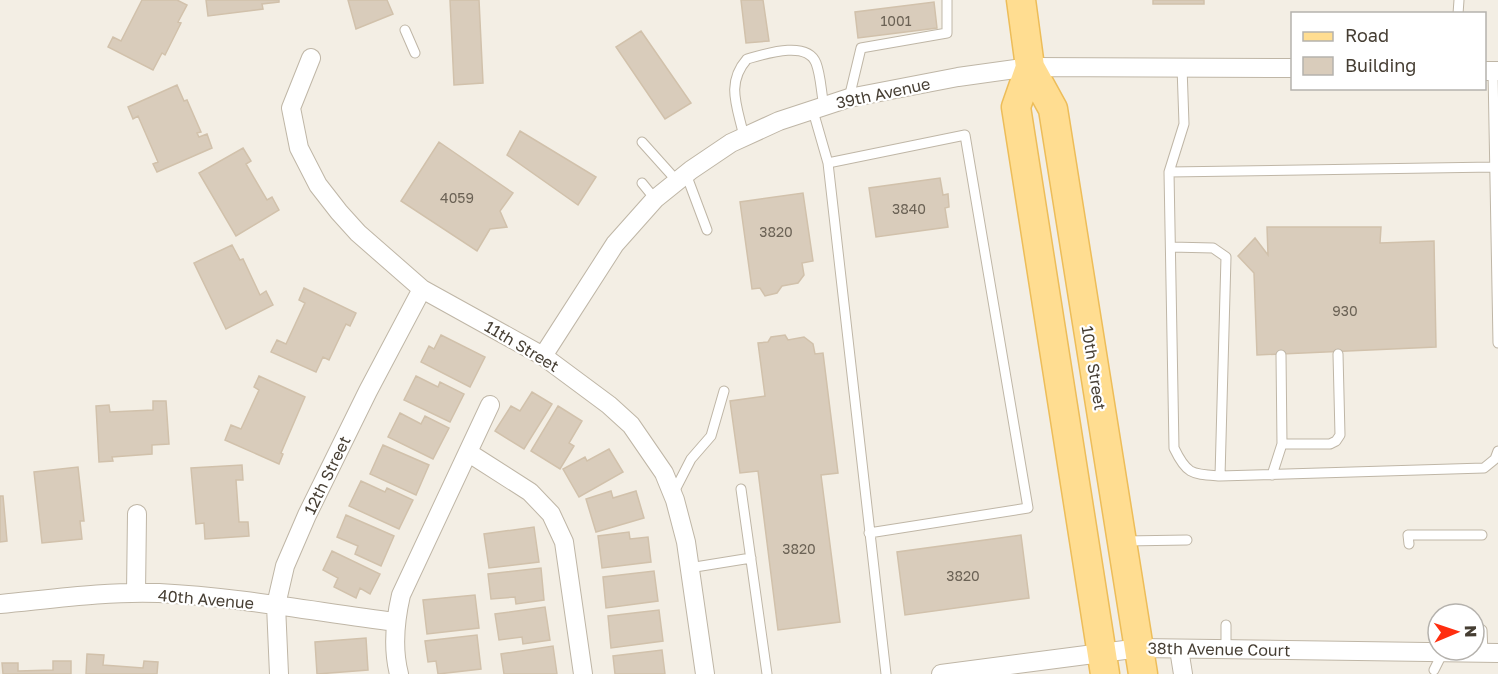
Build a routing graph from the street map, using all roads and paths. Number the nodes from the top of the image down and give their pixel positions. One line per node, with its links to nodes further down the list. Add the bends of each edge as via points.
1 (947, 0): 10 (lane, via 947,33 861,48)
2 (1021, 0): 7 (main road, 10th Street)
3 (405, 30): 4 (lane)
4 (415, 53)
5 (311, 58): 22 (street, 11th Street, via 291,108 299,148 318,185 339,212)
6 (1182, 66): 7 (street, 39th Avenue); 8 (street, 39th Avenue); 16 (lane, via 1184,124)
7 (1030, 67): 10 (street, 39th Avenue); 40 (main road, 10th Street, via 1053,109); 54 (main road, 10th Street, via 1016,106)
8 (1291, 68)
9 (1492, 71): 15 (lane)
10 (849, 98): 11 (street, 39th Avenue)
11 (818, 108): 12 (street, 39th Avenue); 12 (lane, via 816,62 808,52 796,50 747,59 734,78); 14 (lane)
12 (744, 137): 17 (street, 39th Avenue)
13 (642, 142): 17 (lane)
14 (828, 163): 37 (lane); 37 (lane, via 965,135 1028,508)
15 (1494, 167): 16 (lane); 23 (lane)
16 (1169, 172): 21 (lane)
17 (682, 177): 19 (street, 39th Avenue); 20 (lane)
18 (642, 183): 19 (lane)
19 (655, 199): 25 (street, 39th Avenue, via 615,244)
20 (707, 230)
21 (1170, 247): 33 (lane, via 1174,448 1181,464 1195,474); 33 (lane, via 1213,248 1226,257)
22 (422, 289): 25 (street, 11th Street); 46 (street, 12th Street, via 307,514 285,566)
23 (1498, 343)
24 (1338, 354): 29 (lane, via 1340,435 1330,444)
25 (543, 356): 35 (street, 11th Street, via 631,425 664,473)
26 (1281, 356): 29 (lane)
27 (724, 391): 35 (lane, via 711,436 691,459)
28 (490, 405): 31 (street)
29 (1282, 444): 32 (lane)
30 (1498, 451): 32 (lane, via 1496,459 1484,468)
31 (469, 453): 47 (street, via 401,595); 58 (street, via 530,492 550,514 564,542)
32 (1272, 475): 33 (lane)
33 (1220, 476)
34 (741, 489): 42 (lane)
35 (673, 494): 43 (street, 11th Street)
36 (137, 514): 44 (street, 40th Avenue)
37 (869, 533): 61 (lane)
38 (1482, 535): 41 (lane, via 1408,535)
39 (1186, 540): 40 (lane)
40 (1122, 541): 52 (main road, 10th Street)
41 (1409, 544)
42 (751, 558): 43 (lane); 60 (lane)
43 (689, 568): 59 (street, 11th Street)
44 (136, 593): 45 (street, 40th Avenue); 46 (street, 40th Avenue)
45 (0, 604)
46 (276, 605): 47 (street, 40th Avenue); 56 (street, 12th Street)
47 (395, 622): 57 (street)
48 (1226, 625): 50 (lane)
49 (1179, 649): 50 (street, 38th Avenue Court); 52 (street, 38th Avenue Court); 63 (street)
50 (1226, 649): 51 (street, 38th Avenue Court)
51 (1426, 652)
52 (1142, 661): 54 (street, 38th Avenue Court)
53 (1438, 662): 55 (lane)
54 (1103, 663): 62 (street, 38th Avenue Court)
55 (1434, 670)
56 (279, 674)
57 (399, 674)
58 (583, 674)
59 (705, 674)
60 (767, 674)
61 (886, 674)
62 (941, 674)
63 (1183, 674)

